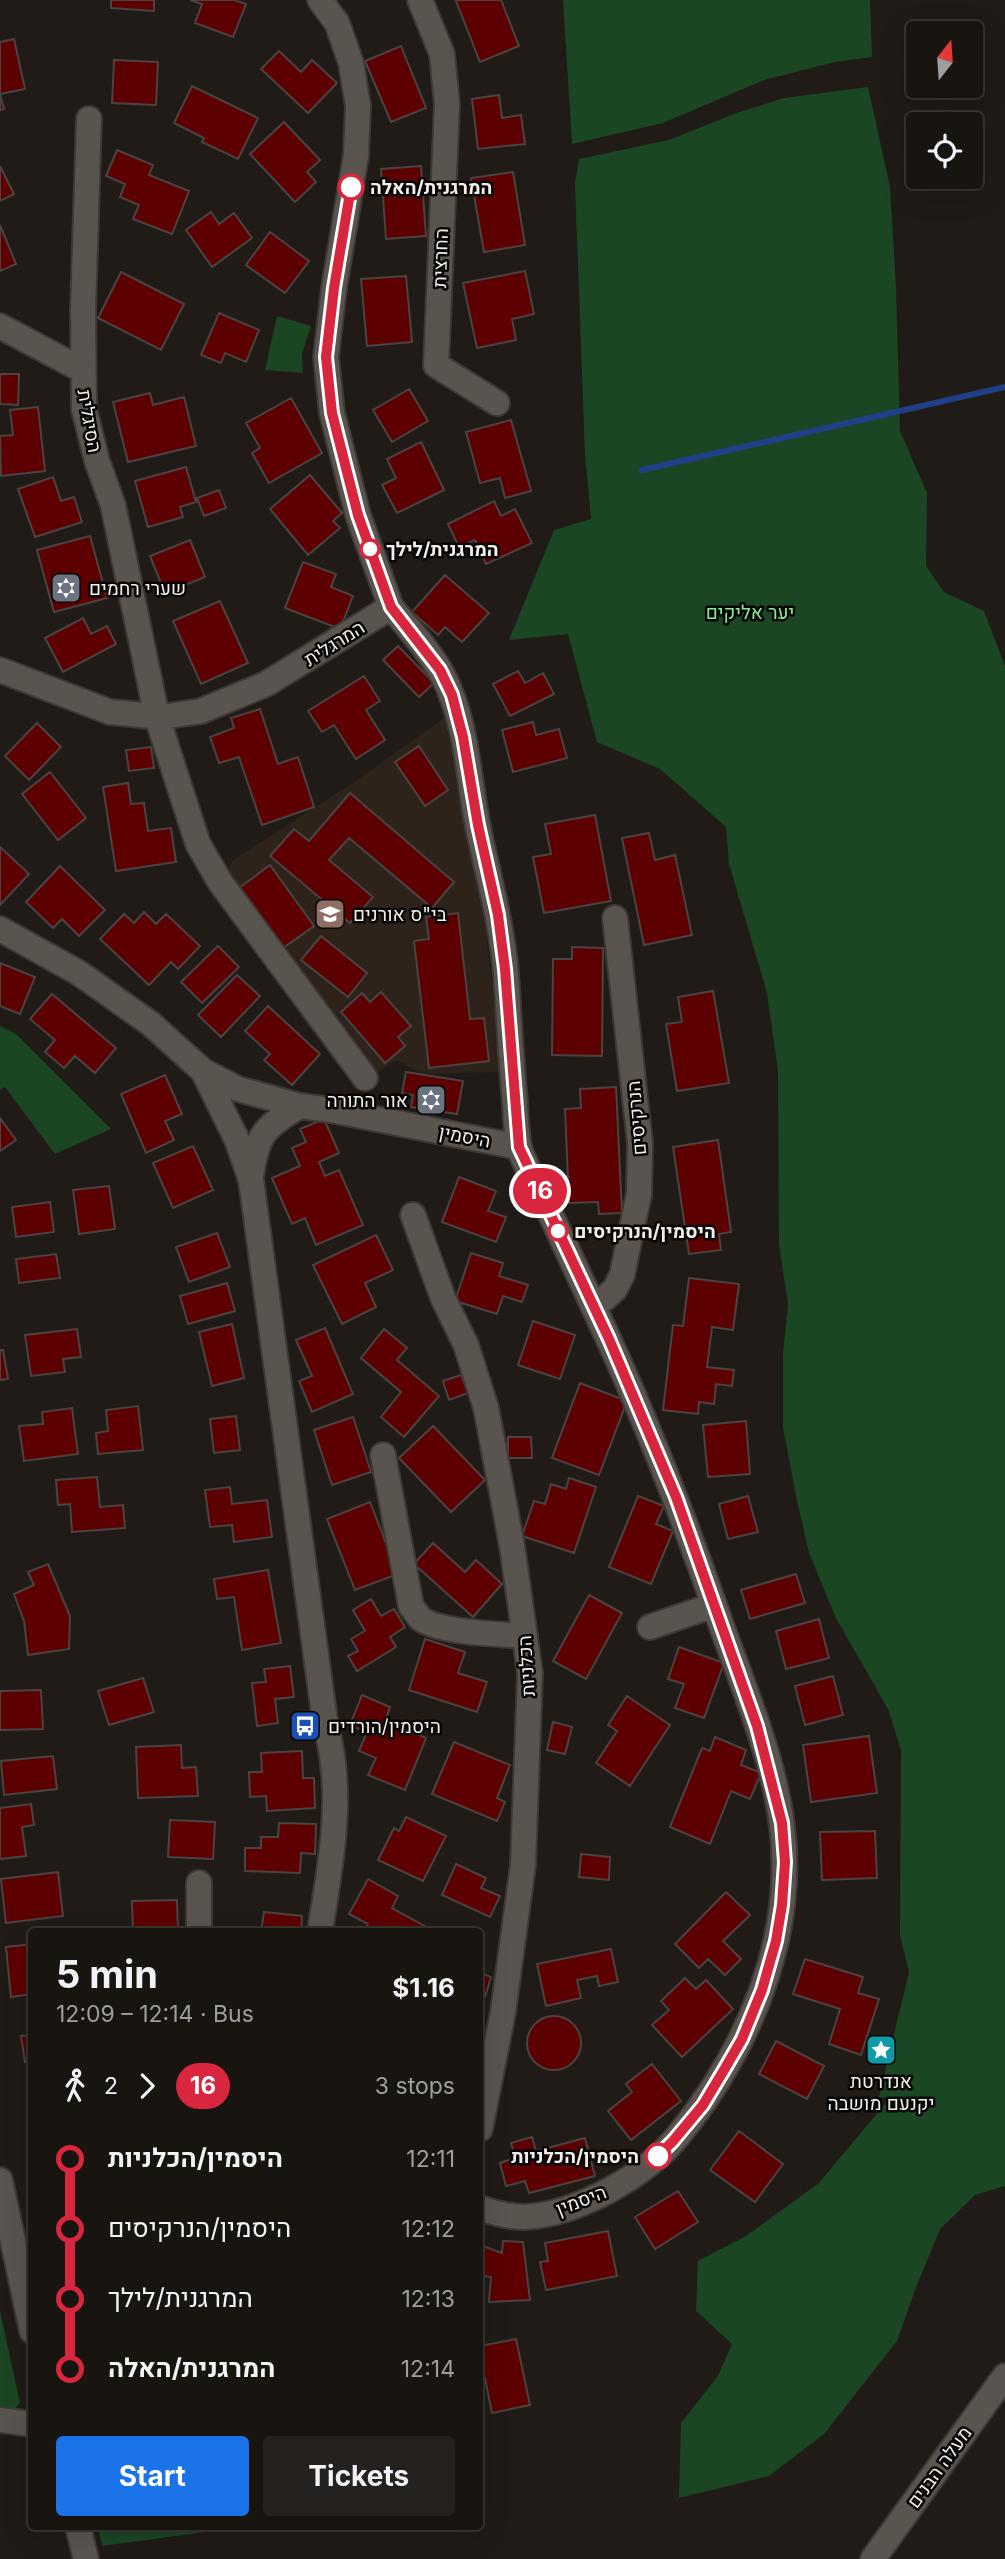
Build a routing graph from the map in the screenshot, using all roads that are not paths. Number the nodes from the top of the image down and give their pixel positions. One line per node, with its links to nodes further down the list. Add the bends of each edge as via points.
1 (320, 0): 7 (street, via 337,23 347,50 358,106 356,155 326,357 332,413 358,515)
2 (420, 0): 6 (street, החרצית, via 442,54 446,104 436,365)
3 (89, 119): 5 (street, הסיגלית)
4 (0, 326): 5 (street)
5 (82, 370): 9 (street, הסיגלית, via 84,409 96,461 113,505)
6 (497, 403)
7 (391, 607): 9 (street, המרגלית, via 266,684 201,711); 15 (street, via 440,670 463,737 498,915)
8 (0, 670): 9 (street, המרגלית, via 110,712)
9 (157, 717): 13 (street, הסיגלית, via 198,844 220,882)
10 (615, 918): 18 (street, הנרקיסים, via 640,1143 639,1194 622,1275 615,1289)
11 (0, 929): 12 (street, היסמין, via 79,973 150,1024)
12 (203, 1071): 14 (street, היסמין, via 238,1089); 16 (street, היסמין)
13 (365, 1078)
14 (300, 1106): 15 (street, היסמין); 16 (street, היסמין, via 264,1133 256,1148)
15 (519, 1147): 18 (street, היסמין)
16 (251, 1180): 25 (street, היסמין, via 334,1764 332,1848)
17 (413, 1215): 22 (street, הכלניות, via 443,1298 466,1345 486,1408)
18 (592, 1304): 20 (street, היסמין, via 642,1413)
19 (383, 1455): 22 (street, via 411,1606 422,1619 437,1625)
20 (714, 1605): 21 (street); 28 (street, היסמין, via 757,1726 782,1823 782,1905 762,1990 742,2039 703,2105 642,2171 558,2211 524,2217)
21 (649, 1627)
22 (525, 1636): 26 (street, הכלניות, via 530,1673 523,1866 503,2012)
23 (200, 1883): 24 (street)
24 (199, 1928)
25 (321, 1928)
26 (483, 2114)
27 (0, 2180): 29 (street)
28 (483, 2209)
29 (28, 2312)
30 (1005, 2376): 35 (street, מעלה הבנים)
31 (0, 2420): 32 (street)
32 (28, 2424)
33 (79, 2530): 34 (street)
34 (86, 2559)
35 (873, 2559)

